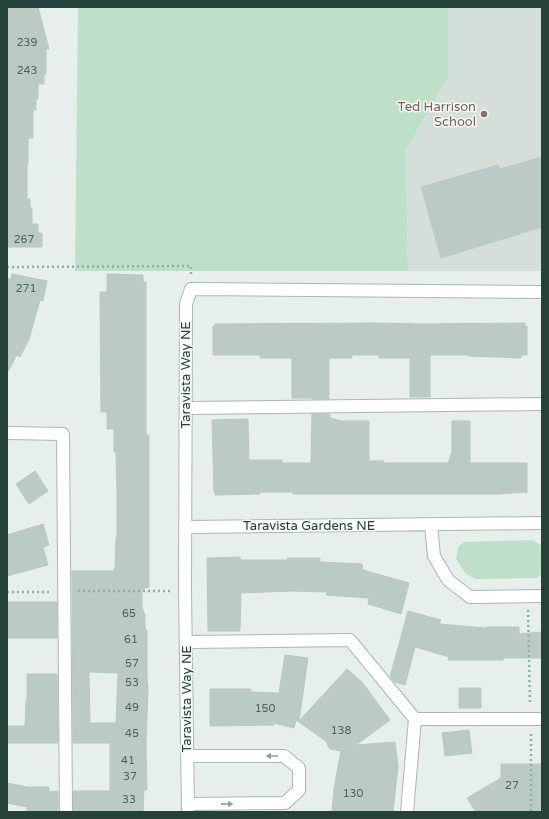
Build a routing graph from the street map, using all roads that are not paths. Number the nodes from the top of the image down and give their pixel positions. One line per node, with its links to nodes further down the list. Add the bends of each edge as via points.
1 (542, 292): 3 (street, Taravista Way NE, via 191,289 186,304)
2 (542, 404): 3 (street)
3 (186, 408): 7 (street, Taravista Way NE)
4 (7, 434): 14 (street, via 63,434)
5 (542, 523): 6 (street, Taravista Gardens NE)
6 (431, 525): 7 (street, Taravista Gardens NE); 8 (street, via 434,556 448,580 470,596)
7 (186, 527): 9 (street, Taravista Way NE)
8 (542, 596)
9 (186, 642): 10 (street, via 350,640); 12 (street, Taravista Way NE)
10 (415, 719): 11 (street); 15 (street)
11 (542, 719)
12 (187, 756): 13 (street, Taravista Way NE); 13 (street, one-way to 12, via 285,803 299,790 299,768 284,756)
13 (188, 808)
14 (66, 812)
15 (407, 812)

